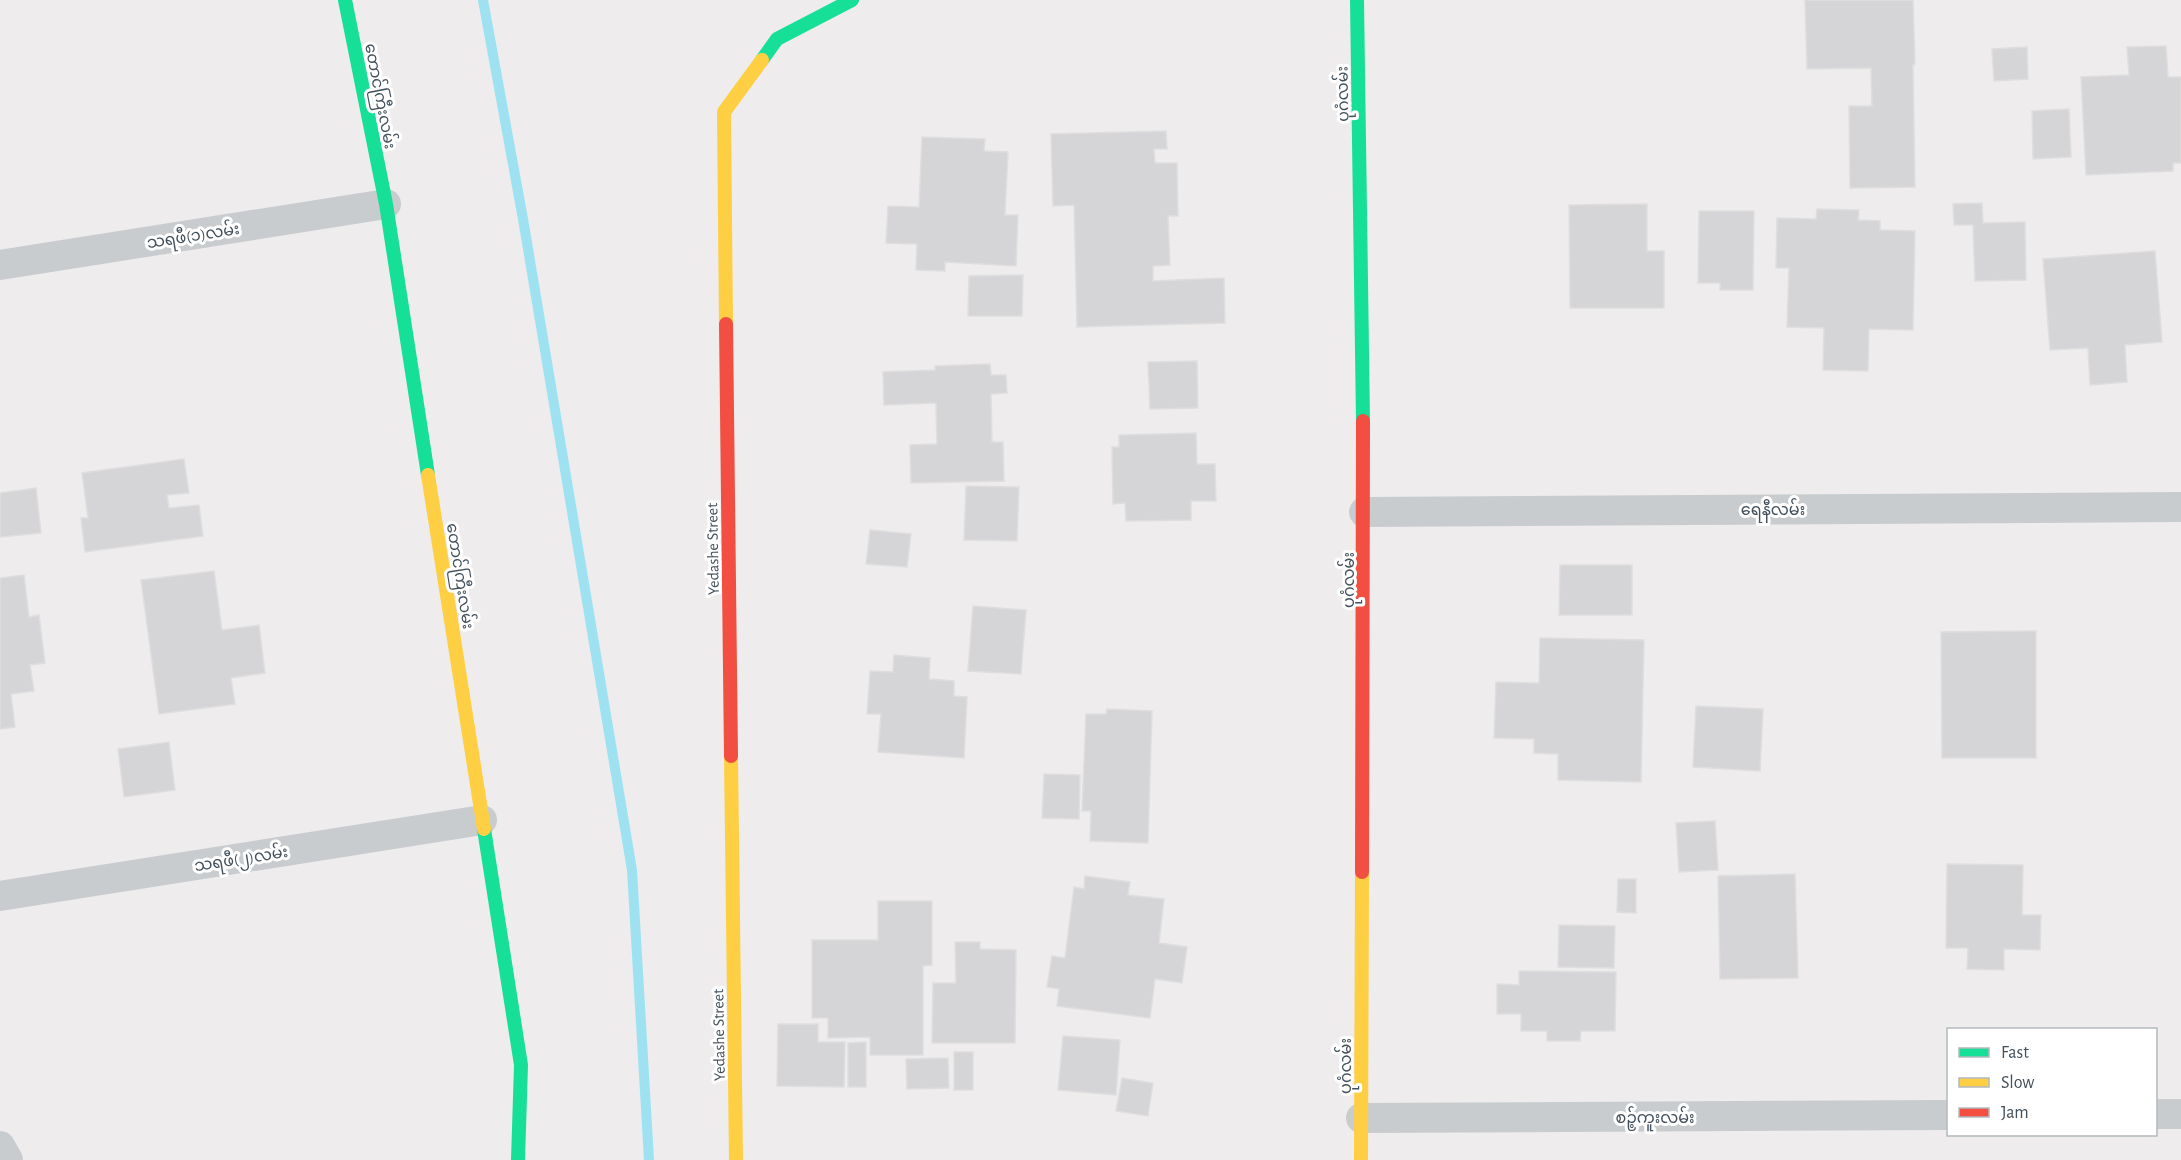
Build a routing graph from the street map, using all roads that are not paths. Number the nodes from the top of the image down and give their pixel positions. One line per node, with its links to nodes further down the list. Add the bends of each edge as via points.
1 (345, 0): 4 (street, တောင်ကြီးလမ်း)
2 (852, 0): 17 (street, Yedashe Street, via 777,39 724,112)
3 (1357, 0): 7 (street, ပုဂံလမ်း)
4 (386, 204): 5 (street, သရဖီ(၁)လမ်း); 8 (street, တောင်ကြီးလမ်း)
5 (0, 265)
6 (2181, 507): 7 (street, ရေနီလမ်း)
7 (1364, 512): 13 (street, ပုဂံလမ်း)
8 (482, 820): 9 (street, သရဖီ(၂)လမ်း); 16 (street, တောင်ကြီးလမ်း, via 521,1065)
9 (0, 896)
10 (2157, 1114): 11 (street)
11 (2181, 1114)
12 (1947, 1115): 13 (street, စဉ့်ကူးလမ်း)
13 (1361, 1118): 18 (street, ပုဂံလမ်း)
14 (0, 1146): 15 (street)
15 (8, 1160)
16 (518, 1160)
17 (736, 1160)
18 (1361, 1160)

